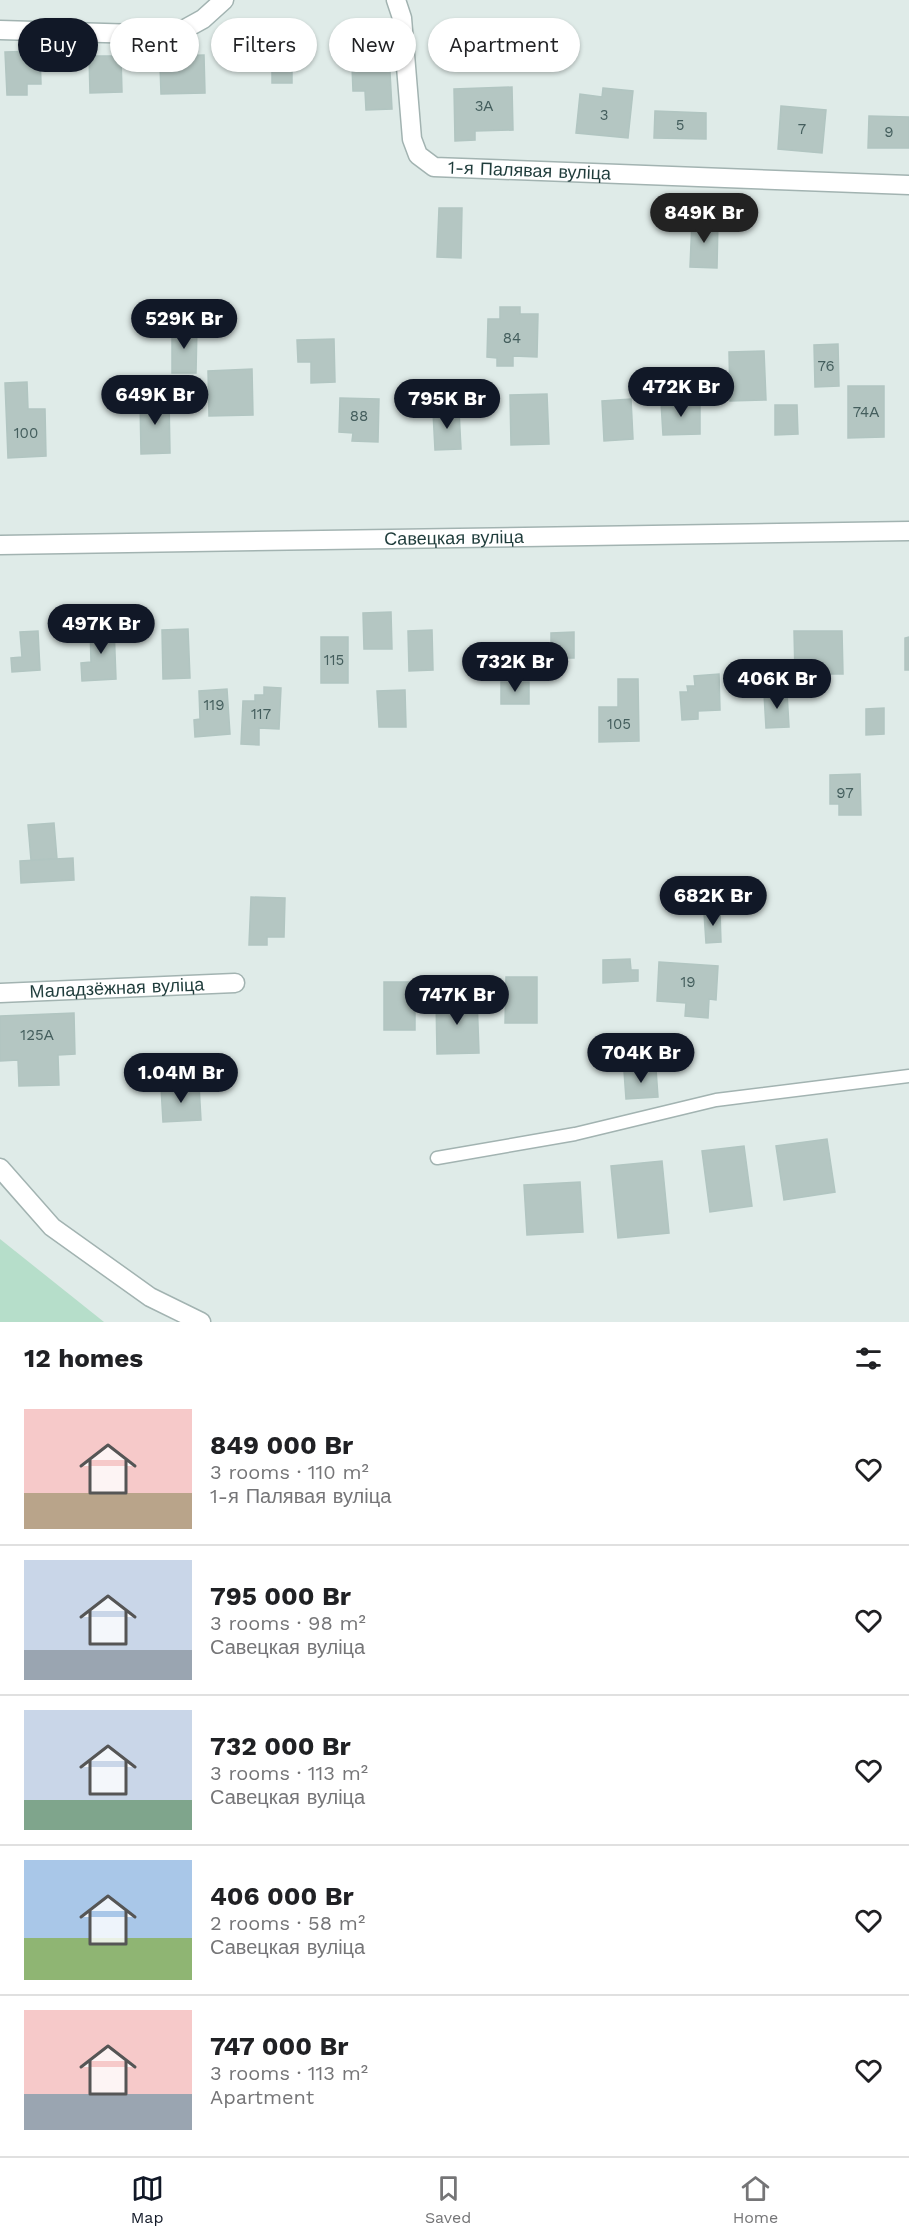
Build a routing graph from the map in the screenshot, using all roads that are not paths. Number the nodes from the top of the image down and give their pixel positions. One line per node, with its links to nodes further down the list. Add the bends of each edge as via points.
1 (224, 0): 3 (street, via 202,20 174,35)
2 (396, 0): 4 (street, 1-я Палявая вуліца, via 402,18 412,139 418,155 434,166)
3 (0, 30)
4 (909, 185)
5 (909, 531): 6 (street, Савецкая вуліца)
6 (0, 545)
7 (235, 983): 8 (street, Маладзёжная вуліца)
8 (0, 993)
9 (909, 1076): 10 (lane, via 716,1100 575,1134)
10 (437, 1158)
11 (0, 1168): 12 (street, via 52,1227 150,1297)
12 (201, 1322)

